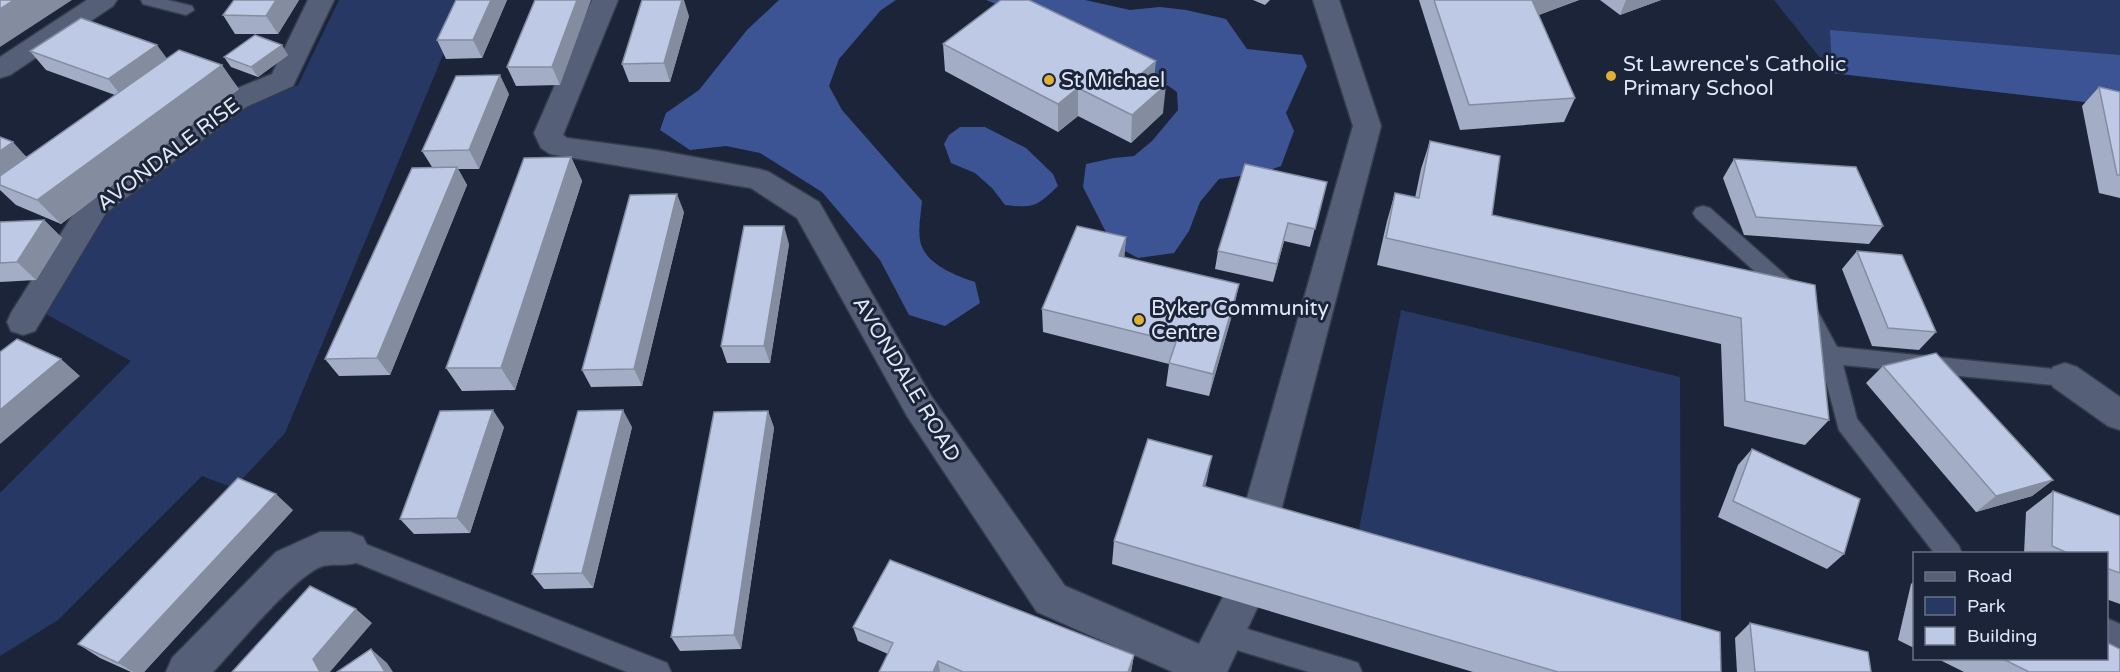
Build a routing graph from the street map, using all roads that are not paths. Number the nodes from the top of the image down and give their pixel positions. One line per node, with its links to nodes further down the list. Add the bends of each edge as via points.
1 (104, 0): 7 (street)
2 (149, 0): 6 (lane)
3 (321, 0): 9 (street, AVONDALE RISE, via 283,80 236,100 95,206)
4 (605, 0): 16 (street, AVONDALE ROAD, via 548,133 551,141 560,147 759,179 808,210 919,406 1051,600)
5 (1326, 0): 13 (street, via 1367,126)
6 (186, 10)
7 (0, 69)
8 (1703, 213): 10 (lane, via 1803,303)
9 (23, 322)
10 (1830, 355): 11 (lane); 15 (lane, via 1847,423)
11 (2065, 378): 12 (street)
12 (2120, 416)
13 (1258, 526)
14 (350, 549): 17 (street, via 320,549 289,564); 18 (lane)
15 (1948, 552)
16 (1220, 644): 19 (lane)
17 (186, 672)
18 (658, 672)
19 (1350, 672)

